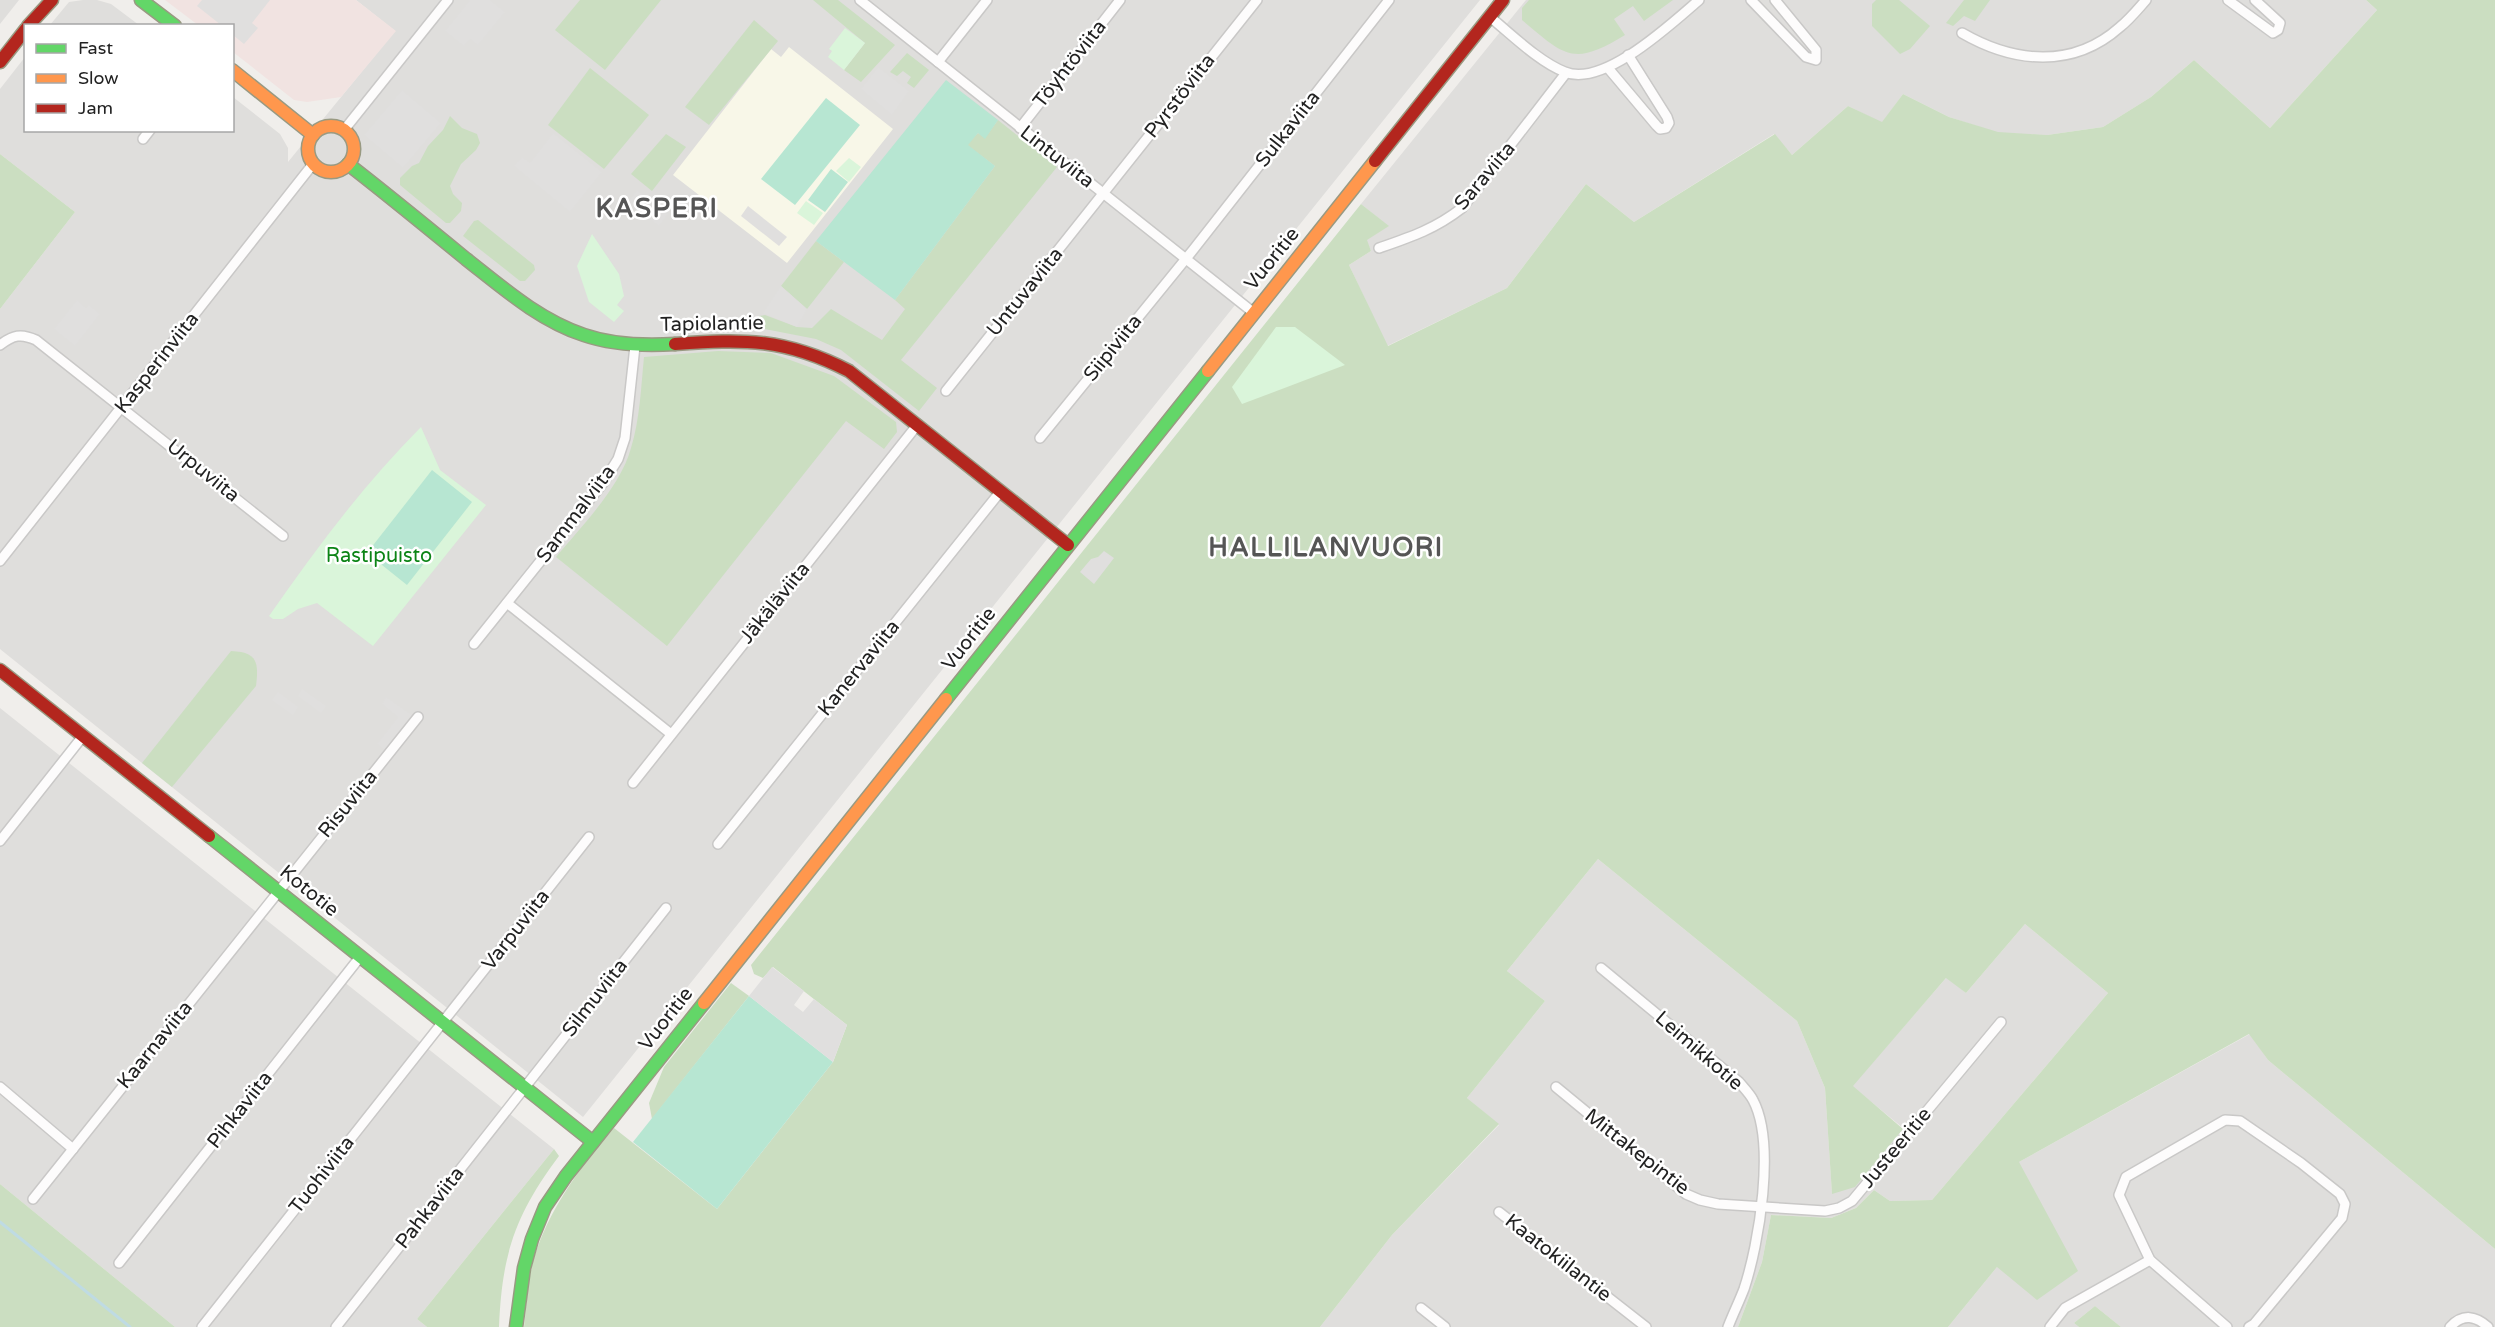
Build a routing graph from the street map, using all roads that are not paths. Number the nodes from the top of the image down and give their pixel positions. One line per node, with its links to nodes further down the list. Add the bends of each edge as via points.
1 (43, 0): 17 (street)
2 (52, 0): 17 (street)
3 (141, 0): 20 (street)
4 (448, 0): 30 (street)
5 (860, 0): 25 (street, Lintuviita)
6 (987, 0): 25 (street)
7 (1120, 0): 29 (street, Töyhtöviita)
8 (1257, 0): 34 (street, Pyrstöviita)
9 (1389, 0): 36 (street, Sulkaviita)
10 (1503, 0): 18 (street, Vuoritie)
11 (1699, 0): 23 (street)
12 (1751, 0): 13 (street, via 1806,57 1816,60 1816,50)
13 (1775, 0)
14 (2146, 0): 22 (street, via 2104,39 2068,55 2036,58 2007,53)
15 (2228, 0): 16 (street, via 2273,33 2278,30 2280,23)
16 (2255, 0)
17 (37, 15): 19 (street)
18 (1490, 17): 28 (street); 37 (street, Vuoritie)
19 (30, 24)
20 (172, 24)
21 (24, 32): 24 (street)
22 (1962, 33)
23 (1628, 55): 26 (street); 26 (street, via 1668,117 1666,128 1656,125)
24 (0, 62)
25 (938, 62): 29 (street, Lintuviita)
26 (1608, 68): 28 (street, via 1586,74)
27 (234, 72): 31 (street)
28 (1566, 73): 35 (street, Saraviita, via 1462,208 1420,234)
29 (1020, 128): 34 (street, Lintuviita)
30 (344, 130): 31 (street, via 329,126); 33 (street, via 353,145)
31 (313, 135): 32 (street, via 308,150)
32 (314, 164): 33 (street, via 335,172); 41 (street, Kasperinviita)
33 (348, 164): 39 (street, Tapiolantie, via 533,311 568,330)
34 (1104, 193): 36 (street, Lintuviita); 40 (street, Untuvaviita)
35 (1379, 248)
36 (1186, 258): 37 (street, Lintuviita); 43 (street, Siipiviita)
37 (1254, 313): 46 (street, Vuoritie)
38 (0, 345): 41 (street, Urpuviita, via 23,334 36,340)
39 (635, 346): 42 (street, Tapiolantie, via 736,340 804,349 849,371); 48 (street, Sammalviita, via 626,438 618,459)
40 (946, 391)
41 (122, 407): 45 (street, Urpuviita); 47 (street, Kasperinviita)
42 (918, 424): 44 (street, Tapiolantie); 52 (street, Jäkäläviita)
43 (1040, 438)
44 (1000, 492): 46 (street, Tapiolantie); 57 (street, Kanervaviita)
45 (283, 536)
46 (1068, 544): 67 (street, Vuoritie)
47 (0, 561)
48 (507, 603): 49 (street, Sammalviita); 52 (street)
49 (474, 644)
50 (0, 670): 53 (street, Kototie)
51 (417, 717): 58 (street, Risuviita)
52 (671, 734): 54 (street, Jäkäläviita)
53 (83, 736): 56 (street); 58 (street, Kototie)
54 (633, 783)
55 (589, 837): 63 (street, Varpuviita)
56 (0, 841)
57 (717, 844)
58 (278, 892): 60 (street, Kototie); 68 (street, Kaarnaviita)
59 (666, 908): 66 (street, Silmuviita)
60 (360, 957): 63 (street, Kototie); 73 (street, Pihkaviita)
61 (1601, 968): 70 (street, Leimikkotie, via 1739,1082 1753,1099 1761,1122 1765,1158)
62 (2001, 1022): 70 (street, Justeeritie, via 1852,1201 1825,1211)
63 (443, 1023): 66 (street, Kototie); 75 (street, Tuohiviita)
64 (0, 1087): 68 (street)
65 (1556, 1087): 70 (street, Mittakepintie, via 1686,1194 1718,1204)
66 (524, 1088): 67 (street, Kototie); 76 (street, Pahkaviita)
67 (593, 1143): 77 (street, Vuoritie, via 543,1211 521,1283)
68 (73, 1149): 69 (street, Kaarnaviita)
69 (33, 1199)
70 (1760, 1206): 80 (street, Leimikkotie, via 1744,1288)
71 (1499, 1212): 79 (street, Kaatokiilantie)
72 (2150, 1260): 81 (street, via 2065,1308); 82 (street); 83 (street, via 2119,1195 2126,1177 2225,1120 2240,1121 2340,1194 2345,1204 2342,1218)
73 (119, 1263)
74 (1421, 1308): 78 (street)
75 (202, 1327)
76 (336, 1327)
77 (516, 1327)
78 (1445, 1327)
79 (1646, 1327)
80 (1728, 1327)
81 (2050, 1327)
82 (2228, 1327)
83 (2249, 1327)
84 (2450, 1327): 85 (street, via 2466,1317 2478,1318)
85 (2488, 1327)

